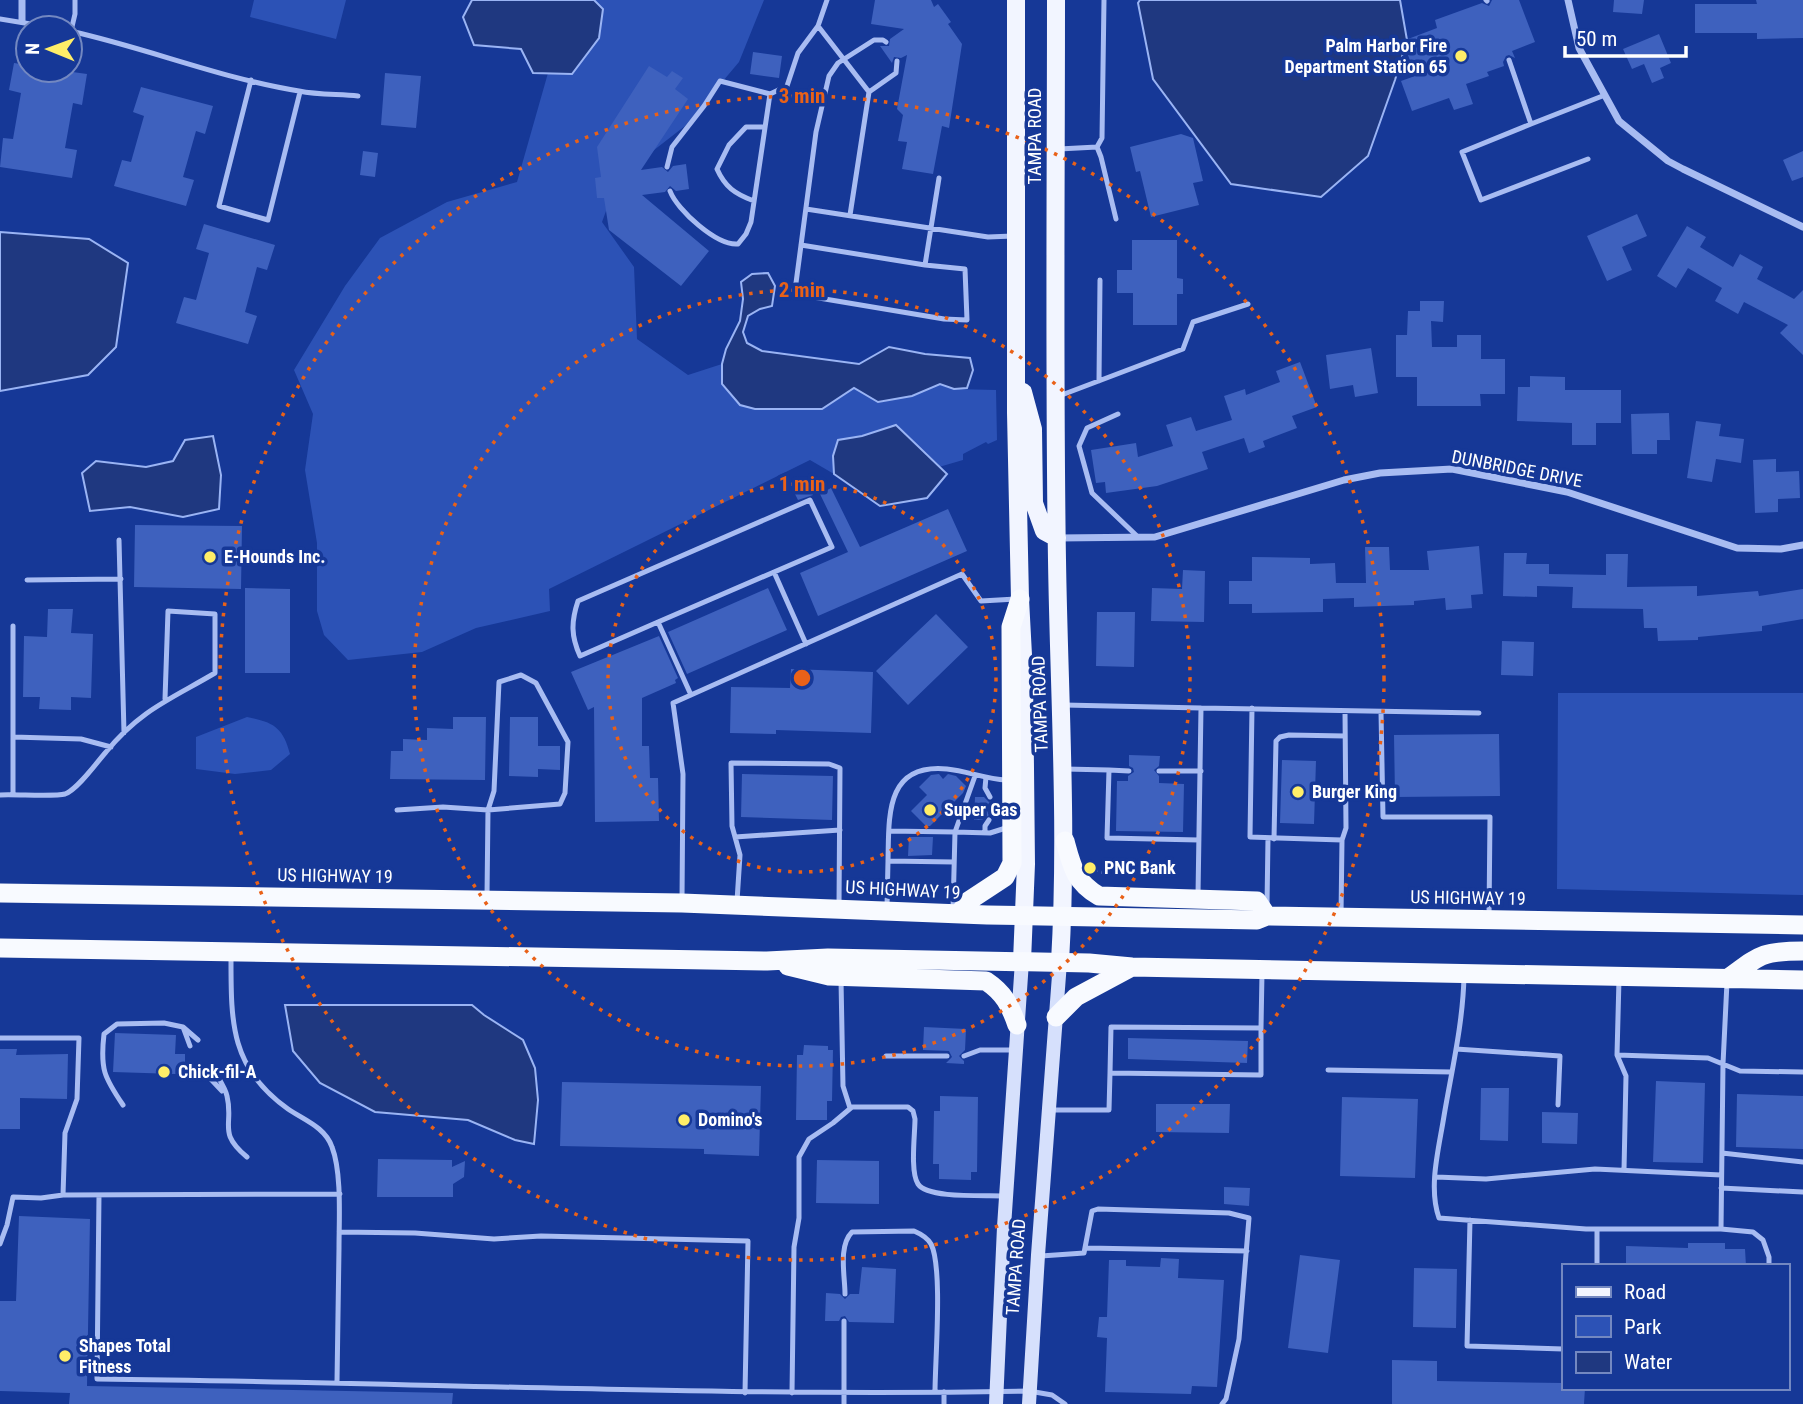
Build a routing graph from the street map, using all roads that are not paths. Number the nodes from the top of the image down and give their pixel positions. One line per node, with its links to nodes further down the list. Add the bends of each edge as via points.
1 (827, 0): 6 (lane)
2 (1016, 0): 32 (main road, TAMPA ROAD)
3 (1056, 0): 21 (main road, TAMPA ROAD)
4 (1104, 0): 20 (lane, via 1102,138)
5 (1568, 0): 16 (street, via 1579,48)
6 (818, 26): 9 (lane); 15 (lane, via 798,53 787,86)
7 (84, 34): 12 (lane)
8 (886, 42): 9 (lane, via 874,40)
9 (845, 58): 14 (lane); 27 (lane, via 829,76)
10 (1509, 60): 18 (lane)
11 (897, 61): 14 (lane, via 896,73)
12 (251, 80): 13 (lane); 13 (lane, via 219,206 268,220)
13 (300, 92): 17 (lane)
14 (869, 92): 28 (lane)
15 (770, 94): 19 (lane); 23 (lane, via 720,81 672,147)
16 (1605, 95): 18 (lane); 30 (street, via 1619,121 1668,161)
17 (358, 96)
18 (1531, 124): 22 (lane, via 1462,152 1482,200)
19 (765, 127): 26 (lane); 26 (lane, via 746,127 729,145 717,169 724,184)
20 (1097, 147): 21 (lane); 29 (lane)
21 (1056, 149): 39 (main road, TAMPA ROAD)
22 (1588, 159)
23 (667, 167)
24 (939, 178): 31 (lane)
25 (670, 191): 26 (lane, via 693,221 731,245 747,234)
26 (754, 201)
27 (806, 209): 28 (lane); 33 (lane)
28 (850, 215): 31 (lane)
29 (1116, 219)
30 (1803, 227)
31 (931, 229): 32 (lane); 34 (lane)
32 (1016, 236): 37 (main road, TAMPA ROAD)
33 (801, 245): 34 (lane); 34 (lane, via 799,293 967,320 965,270)
34 (925, 265)
35 (1100, 280): 38 (lane)
36 (1248, 303): 38 (lane, via 1193,322 1183,349)
37 (1016, 369): 42 (main road, via 1033,429 1034,503 1044,531); 48 (main road, TAMPA ROAD)
38 (1099, 381): 39 (lane)
39 (1056, 397): 42 (main road, TAMPA ROAD)
40 (1118, 414): 41 (lane, via 1087,428 1079,446 1092,493)
41 (1138, 537): 42 (street, DUNBRIDGE DRIVE); 44 (street, DUNBRIDGE DRIVE, via 1155,537 1344,480 1380,473 1452,470 1567,492 1737,548)
42 (1057, 538): 54 (main road, TAMPA ROAD)
43 (119, 540): 46 (lane)
44 (1803, 545)
45 (774, 572): 49 (lane); 49 (lane, via 832,547 810,500 578,601 573,640 580,656); 51 (lane)
46 (121, 579): 47 (lane); 60 (lane)
47 (26, 580)
48 (1020, 599): 51 (lane, via 981,601 962,574); 71 (highway, via 1011,627); 100 (main road, TAMPA ROAD)
49 (658, 622): 52 (lane)
50 (13, 626): 62 (lane)
51 (806, 644): 52 (lane)
52 (691, 695): 95 (lane, via 673,703 682,774)
53 (165, 699): 53 (lane, via 215,673 215,614 168,611); 60 (lane)
54 (1059, 704): 55 (lane); 64 (main road, TAMPA ROAD)
55 (1201, 708): 56 (lane); 68 (lane)
56 (1252, 708): 57 (lane); 86 (lane, via 1250,837)
57 (1345, 712): 58 (lane); 61 (lane)
58 (1381, 712): 59 (lane); 104 (lane, via 1383,817 1490,817)
59 (1479, 713)
60 (124, 733): 63 (lane)
61 (1345, 736): 86 (lane, via 1289,735 1276,741); 88 (lane, via 1346,828)
62 (13, 737): 63 (lane, via 81,738); 73 (lane)
63 (111, 747): 73 (lane, via 65,794)
64 (1064, 769): 65 (lane); 89 (main road, TAMPA ROAD)
65 (1109, 770): 66 (lane); 87 (lane, via 1107,838)
66 (1129, 771)
67 (1159, 771): 68 (lane)
68 (1201, 771): 87 (lane)
69 (975, 776): 70 (lane); 82 (lane, via 950,769 916,772 892,798); 83 (lane)
70 (986, 777): 71 (lane); 72 (lane)
71 (1013, 780): 80 (highway)
72 (985, 788): 75 (lane); 76 (lane)
73 (13, 794): 74 (lane)
74 (0, 795)
75 (980, 797)
76 (990, 797)
77 (397, 810): 78 (lane)
78 (488, 810): 78 (lane, via 560,804 565,793 568,742 536,683 521,675 499,682 494,791); 93 (lane)
79 (979, 820): 84 (lane, via 987,823)
80 (1013, 827): 84 (lane); 99 (highway, via 1012,863 1005,877)
81 (840, 830): 85 (lane); 85 (lane, via 840,768 829,764 731,764); 97 (lane)
82 (889, 831): 83 (lane); 90 (lane)
83 (955, 832): 84 (lane); 91 (lane)
84 (985, 833)
85 (735, 836): 96 (lane, via 740,855)
86 (1271, 839): 88 (lane); 102 (lane)
87 (1199, 840): 94 (lane)
88 (1342, 840): 103 (lane)
89 (1065, 841): 94 (highway, via 1073,870 1084,887 1099,896); 101 (main road, TAMPA ROAD)
90 (888, 861): 91 (lane, via 930,858); 98 (lane)
91 (954, 862): 99 (lane)
92 (0, 893): 93 (highway, US HIGHWAY 19)
93 (486, 900): 95 (highway, US HIGHWAY 19)
94 (1198, 900): 102 (highway, via 1257,901)
95 (682, 903): 96 (highway, US HIGHWAY 19)
96 (736, 905): 97 (highway, US HIGHWAY 19)
97 (839, 908): 98 (highway, US HIGHWAY 19)
98 (887, 909): 99 (highway, US HIGHWAY 19)
99 (956, 914): 100 (highway, US HIGHWAY 19)
100 (1025, 916): 101 (highway, US HIGHWAY 19); 110 (main road, TAMPA ROAD)
101 (1063, 916): 102 (highway, US HIGHWAY 19, via 1257,920); 111 (main road, TAMPA ROAD)
102 (1266, 916): 103 (highway, US HIGHWAY 19)
103 (1341, 918): 104 (highway, US HIGHWAY 19)
104 (1489, 919): 105 (highway, US HIGHWAY 19)
105 (1803, 925)
106 (0, 948): 107 (highway)
107 (231, 951): 109 (highway); 152 (lane, via 231,1009 237,1045 254,1077 288,1109 314,1123 332,1145)
108 (1803, 951): 117 (highway, via 1760,955)
109 (767, 961): 110 (highway); 115 (highway)
110 (1022, 961): 111 (highway); 120 (main road, TAMPA ROAD)
111 (1060, 962): 112 (highway); 119 (main road, TAMPA ROAD)
112 (1132, 967): 113 (highway); 119 (highway, via 1076,997)
113 (1262, 970): 114 (highway); 122 (lane)
114 (1464, 974): 116 (highway); 126 (lane)
115 (841, 977): 120 (highway, via 986,981 1010,1004); 142 (lane, via 843,1086)
116 (1619, 977): 117 (highway); 128 (lane)
117 (1727, 979): 118 (highway); 132 (lane)
118 (1803, 980)
119 (1056, 1017): 143 (main road, TAMPA ROAD)
120 (1017, 1025): 127 (main road, TAMPA ROAD)
121 (184, 1027): 124 (lane); 125 (lane); 140 (lane, via 117,1024 104,1034 106,1080)
122 (1261, 1028): 137 (lane, via 1111,1027); 137 (lane, via 1261,1074)
123 (0, 1038): 153 (lane, via 79,1038 77,1099 65,1133)
124 (198, 1040)
125 (190, 1046)
126 (1456, 1049): 135 (lane); 141 (lane, via 1560,1056)
127 (1016, 1050): 131 (lane, via 980,1050); 155 (main road, TAMPA ROAD)
128 (1617, 1055): 132 (lane, via 1708,1058); 147 (lane, via 1626,1076)
129 (886, 1056): 130 (lane)
130 (947, 1056)
131 (964, 1056)
132 (1723, 1064): 136 (lane, via 1740,1071); 144 (lane)
133 (214, 1070): 139 (lane)
134 (1328, 1070): 135 (lane)
135 (1452, 1072): 149 (lane)
136 (1803, 1072)
137 (1110, 1073): 143 (lane, via 1109,1110)
138 (206, 1074): 139 (lane)
139 (227, 1096): 145 (lane, via 228,1130 233,1145)
140 (123, 1105)
141 (1558, 1105)
142 (850, 1108): 155 (lane, via 908,1107 914,1111 915,1171 917,1184 924,1190 943,1195); 174 (lane, via 809,1139 799,1157)
143 (1049, 1110): 163 (main road, TAMPA ROAD)
144 (1722, 1153): 146 (lane); 148 (lane)
145 (247, 1157)
146 (1803, 1162)
147 (1624, 1170): 148 (lane); 149 (lane, via 1486,1179)
148 (1721, 1175): 150 (lane)
149 (1436, 1177): 156 (lane, via 1434,1202 1439,1218)
150 (1721, 1188): 151 (lane); 158 (lane)
151 (1803, 1192)
152 (340, 1194): 154 (lane); 159 (lane)
153 (62, 1195): 154 (lane); 160 (lane, via 13,1197)
154 (99, 1195): 169 (lane, via 97,1379)
155 (1007, 1196): 175 (main road, TAMPA ROAD)
156 (1470, 1220): 157 (lane); 168 (lane, via 1466,1346)
157 (1597, 1229): 158 (lane); 164 (lane)
158 (1721, 1229): 165 (lane, via 1753,1233 1763,1240)
159 (339, 1232): 169 (lane); 173 (lane, via 494,1239 748,1241)
160 (0, 1244)
161 (1087, 1248): 162 (lane); 162 (lane, via 1092,1211 1098,1209 1229,1213 1250,1218); 163 (lane, via 1084,1253)
162 (1247, 1251): 180 (lane, via 1239,1339)
163 (1038, 1255): 176 (main road, TAMPA ROAD)
164 (1597, 1264)
165 (1769, 1264)
166 (845, 1294): 171 (lane, via 844,1245 852,1232 923,1234 931,1244 936,1270)
167 (844, 1321): 170 (lane)
168 (1562, 1349)
169 (337, 1382): 173 (lane)
170 (844, 1392): 171 (lane); 174 (lane); 177 (lane)
171 (935, 1392): 172 (lane)
172 (944, 1392): 175 (lane); 178 (lane)
173 (745, 1393): 174 (lane)
174 (792, 1393)
175 (996, 1398): 176 (lane)
176 (1029, 1398): 179 (lane, via 1052,1395)
177 (844, 1404)
178 (944, 1404)
179 (1065, 1404)
180 (1222, 1404)

